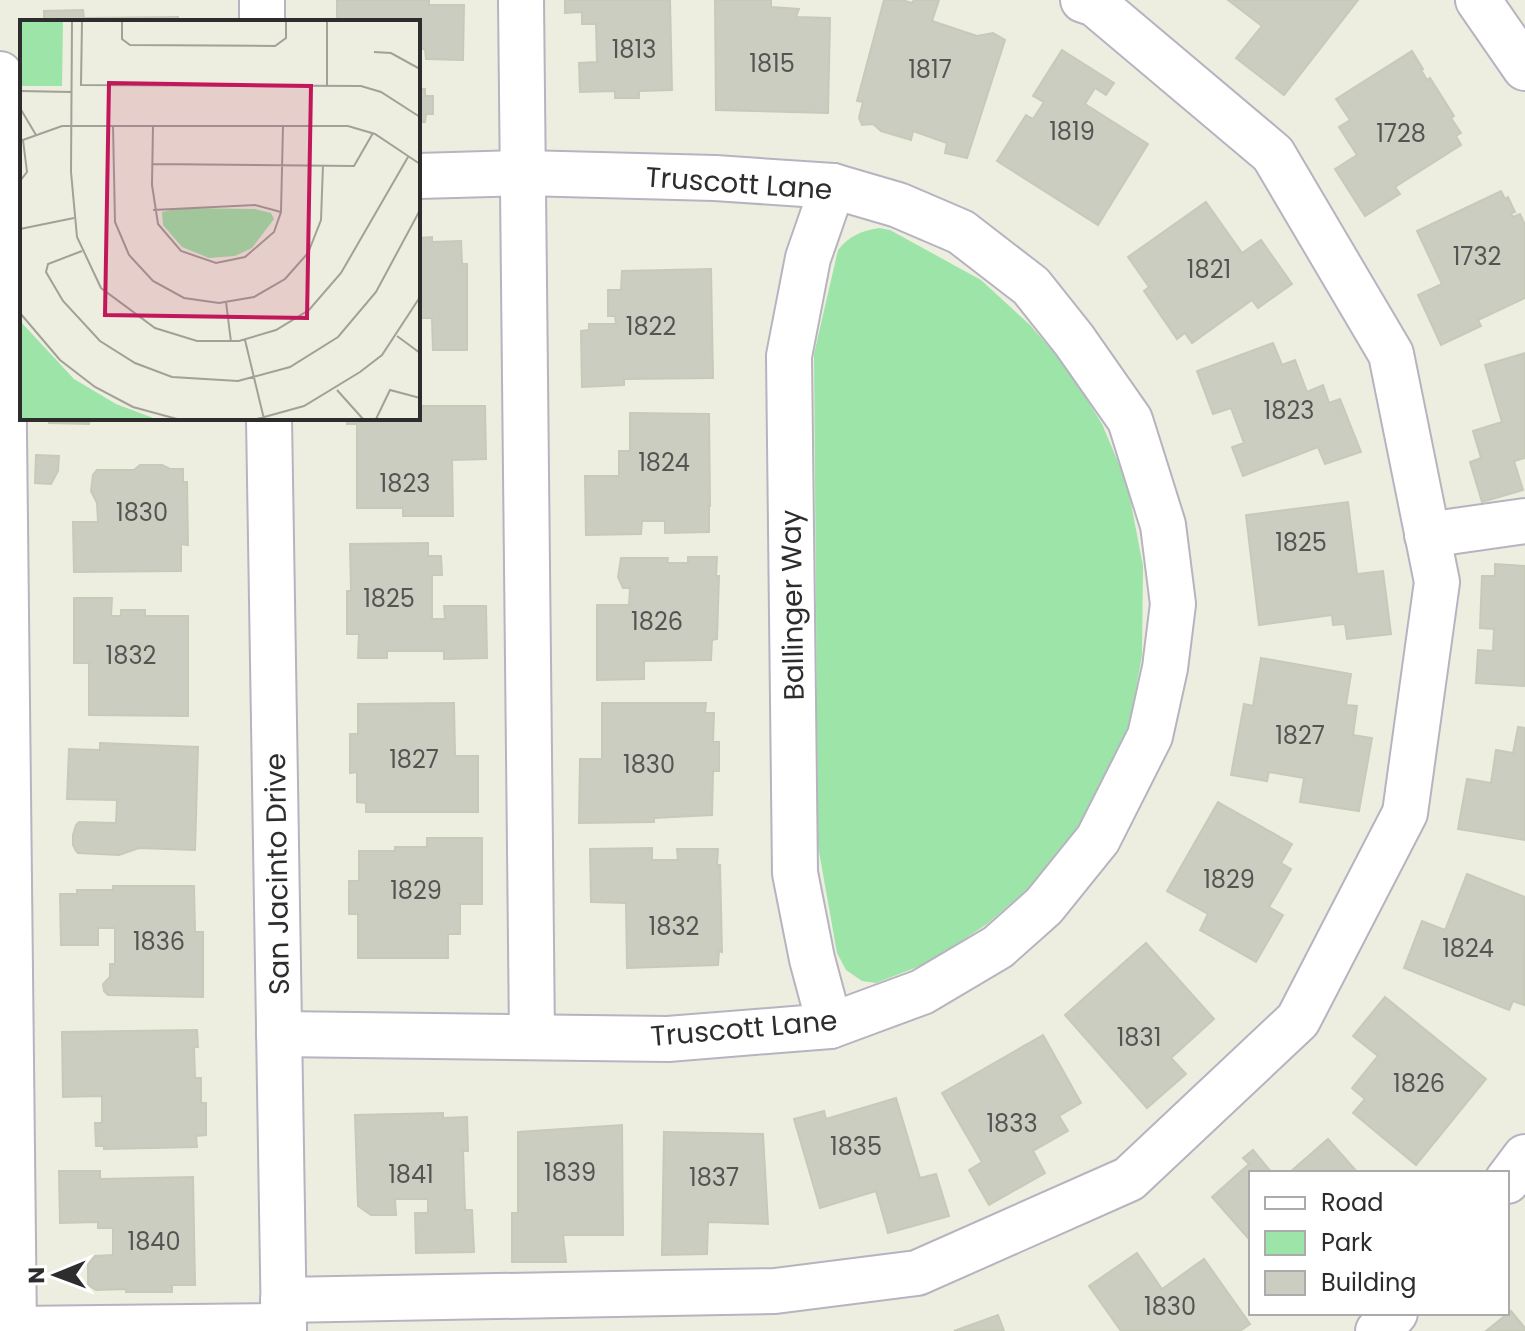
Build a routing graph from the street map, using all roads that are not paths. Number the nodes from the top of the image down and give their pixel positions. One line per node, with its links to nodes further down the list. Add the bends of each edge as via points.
1 (521, 0): 6 (street)
2 (1083, 0): 11 (street, via 1095,4 1273,154 1391,354)
3 (1478, 0): 4 (street)
4 (1525, 68)
5 (0, 74): 19 (street)
6 (523, 173): 7 (street, Truscott Lane); 8 (street, Truscott Lane); 14 (street)
7 (420, 176)
8 (833, 186): 12 (street, Ballinger Way, via 808,258 789,356 795,873); 12 (street, Truscott Lane, via 898,205 961,232 1031,286 1066,329 1130,420 1163,525 1173,604 1150,736 1098,839 1044,906 998,947 922,992)
9 (269, 420): 13 (street, San Jacinto Drive)
10 (1525, 521): 11 (street)
11 (1427, 535): 18 (street, via 1437,582 1405,813 1298,1020 1129,1179 917,1273 775,1291)
12 (830, 1026): 14 (street, Truscott Lane, via 668,1039)
13 (279, 1034): 14 (street, Truscott Lane); 18 (street, San Jacinto Drive)
14 (532, 1037)
15 (1525, 1157): 16 (street)
16 (1509, 1178)
17 (1393, 1315): 20 (street)
18 (284, 1319): 19 (street)
19 (14, 1330)
20 (1378, 1331)

